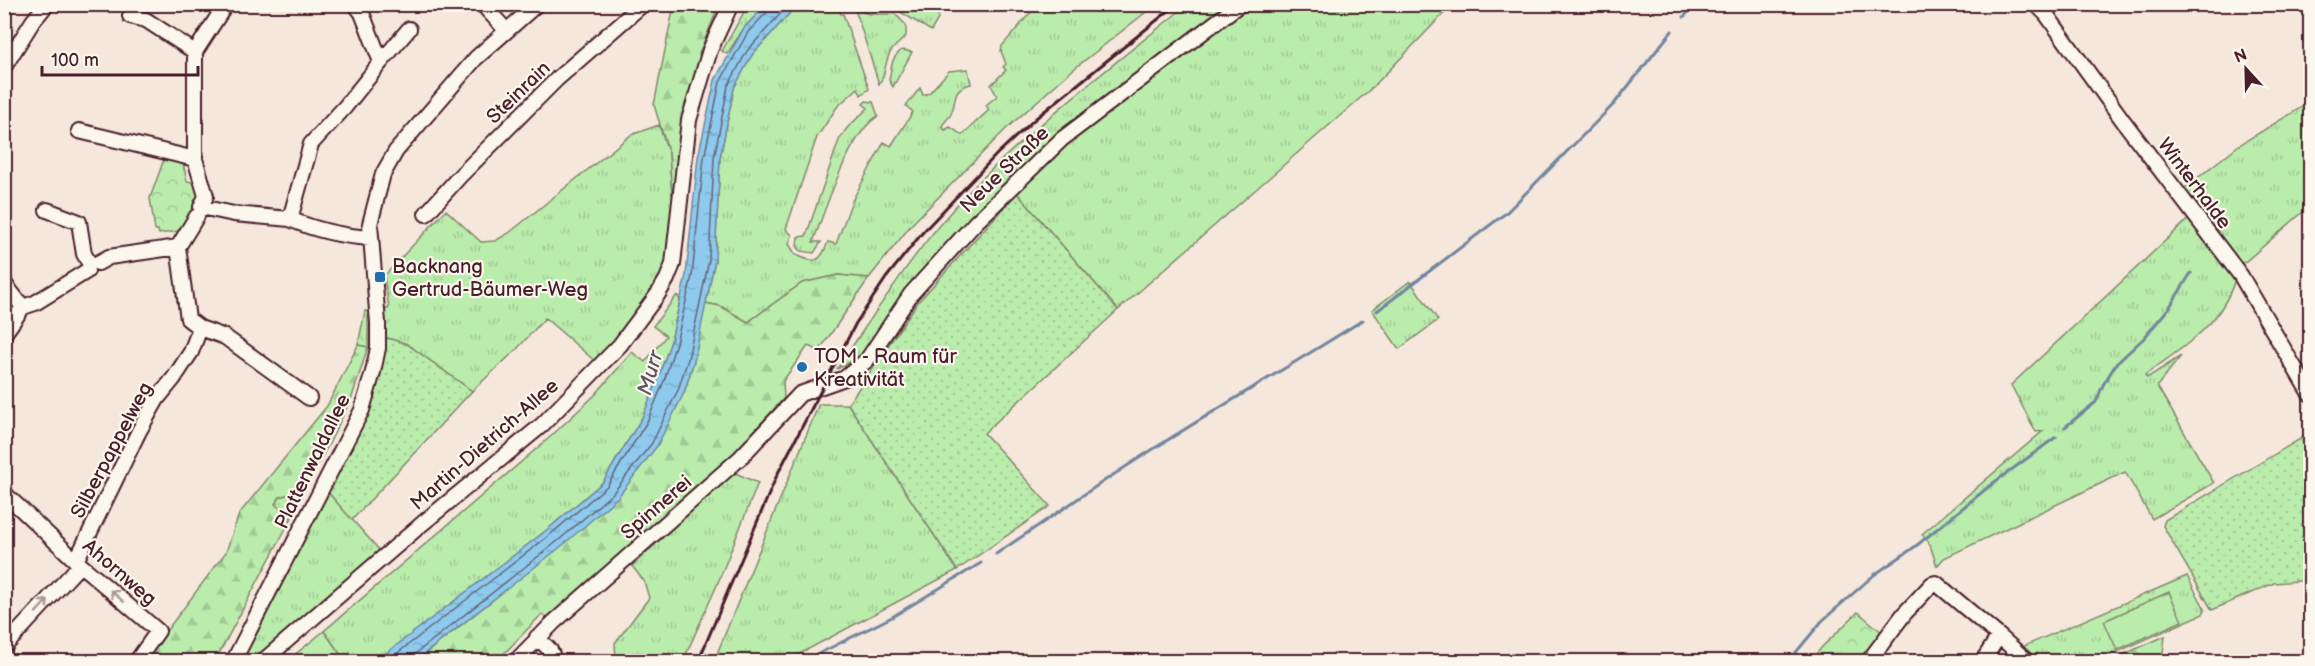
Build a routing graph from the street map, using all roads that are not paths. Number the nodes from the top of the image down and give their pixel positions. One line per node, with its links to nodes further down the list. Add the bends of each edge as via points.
1 (47, 4): 15 (street)
2 (226, 4): 13 (street)
3 (355, 4): 14 (street)
4 (482, 4): 12 (street)
5 (537, 4): 12 (street, Plattenwaldallee)
6 (643, 4): 19 (street, Steinrain, via 557,79)
7 (1240, 4): 29 (street, Neue Straße, via 1062,140 976,222 911,294 867,360 845,378)
8 (2036, 4): 30 (street, Winterhalde, via 2241,276)
9 (731, 7): 39 (street, Martin-Dietrich-Allee, via 694,96 673,264 658,294 620,345 542,425)
10 (130, 16): 13 (street, via 146,20)
11 (409, 29): 14 (street)
12 (506, 30): 22 (street, Plattenwaldallee, via 476,58 396,150 383,174)
13 (195, 52): 17 (street)
14 (381, 62): 21 (street, via 311,144)
15 (4, 67)
16 (79, 131): 17 (street)
17 (196, 169): 21 (street, via 206,196 201,207)
18 (47, 210): 24 (street, via 79,222 84,254)
19 (426, 214)
20 (197, 216): 23 (street)
21 (290, 219): 22 (street, via 351,237)
22 (370, 238): 38 (street, Plattenwaldallee, via 378,348 362,410)
23 (178, 248): 24 (street, via 109,257); 27 (street, via 188,319)
24 (91, 265): 26 (street)
25 (4, 283): 26 (street)
26 (23, 307): 28 (street)
27 (200, 328): 31 (street, via 225,337); 33 (street, Silberpappelweg, via 191,352 139,431)
28 (4, 334)
29 (822, 385): 35 (street, Spinnerei, via 800,394 725,471)
30 (2310, 394)
31 (309, 398)
32 (6, 500): 33 (street, Ahornweg)
33 (78, 563): 36 (street, Silberpappelweg, one-way to 33); 37 (street, Ahornweg, one-way to 33, via 158,631)
34 (1999, 636): 42 (street, via 1941,584 1932,584); 43 (street); 44 (street)
35 (537, 637): 40 (street, Spinnerei); 41 (street)
36 (4, 648)
37 (135, 662)
38 (233, 662)
39 (262, 662)
40 (515, 662)
41 (555, 662)
42 (1868, 662)
43 (1982, 662)
44 (2028, 662)

